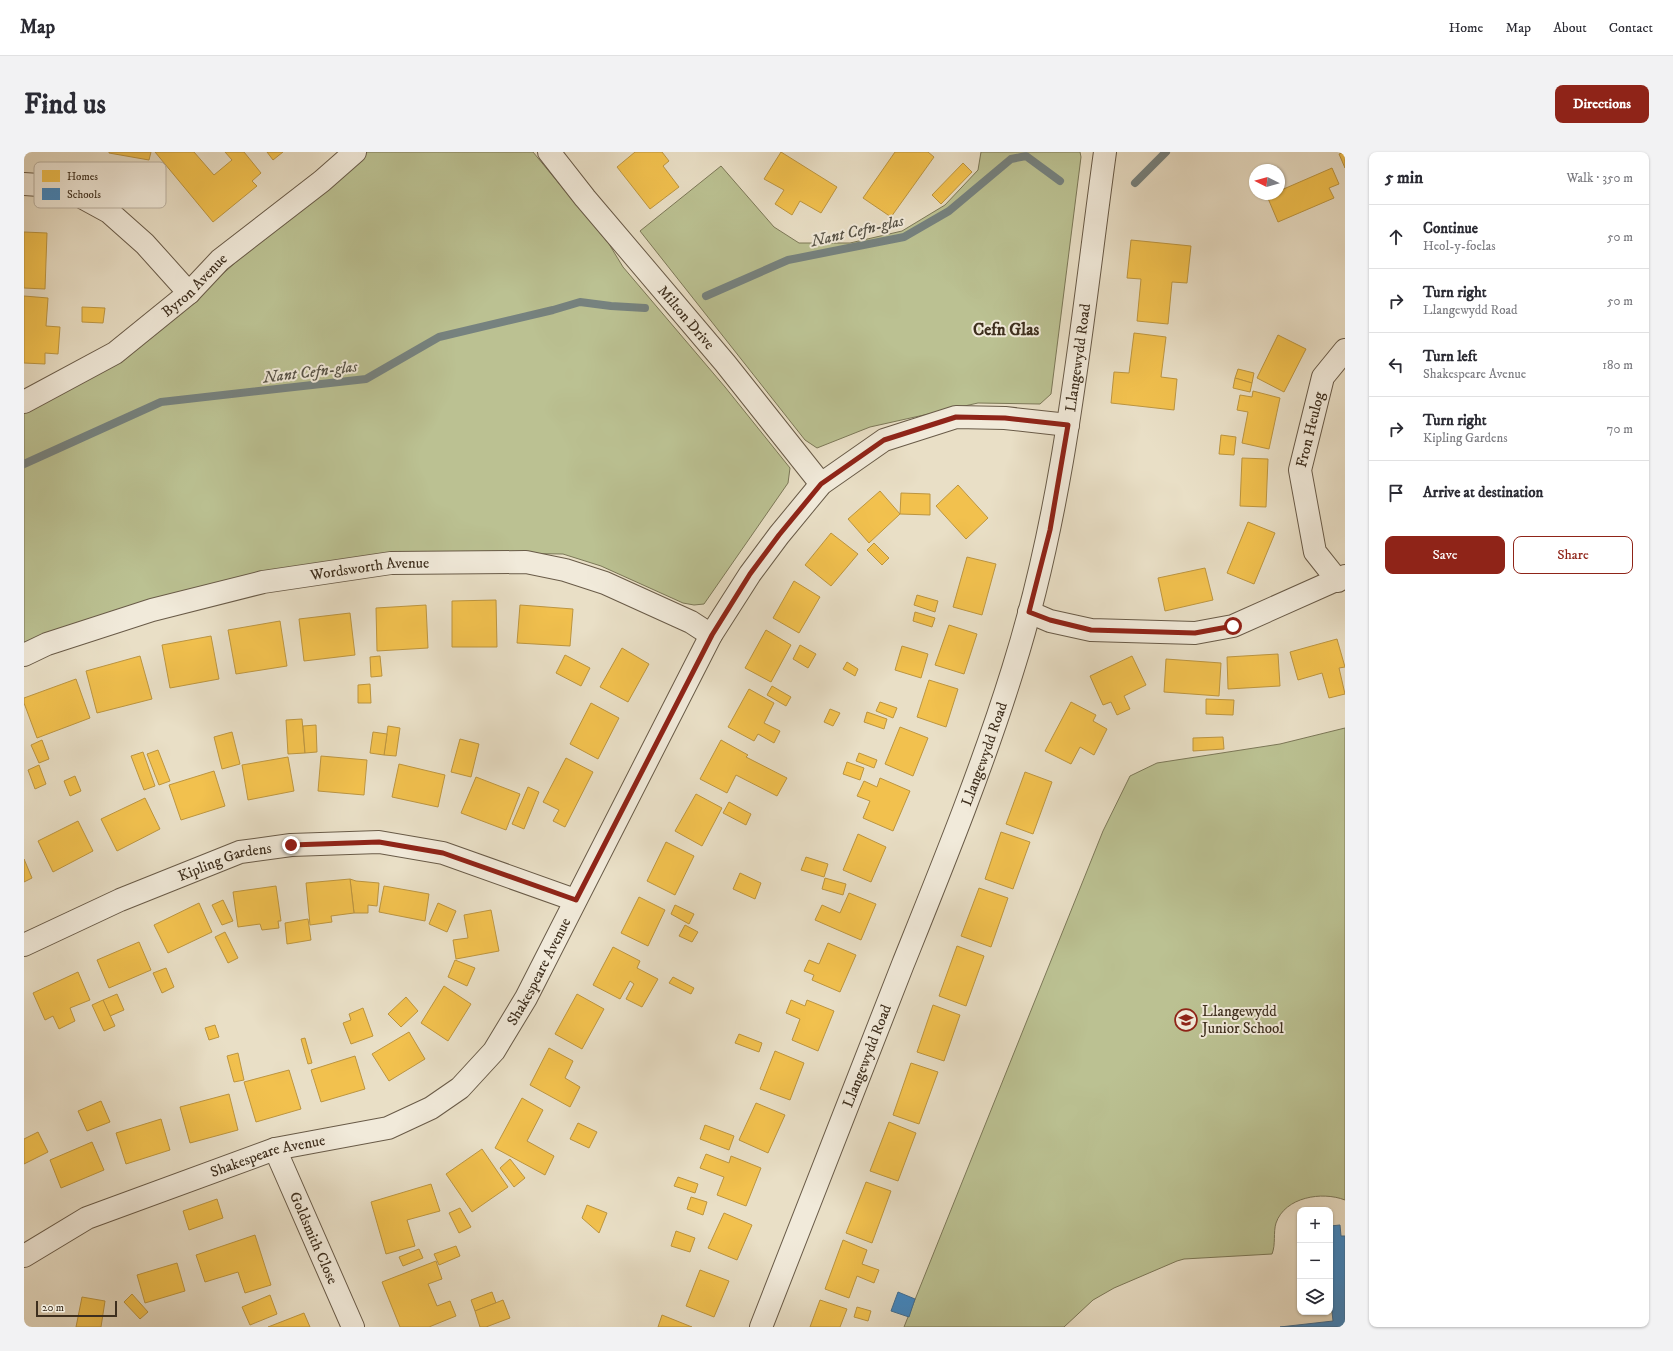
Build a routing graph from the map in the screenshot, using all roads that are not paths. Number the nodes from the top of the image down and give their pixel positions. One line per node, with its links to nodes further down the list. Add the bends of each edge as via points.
1 (355, 152): 7 (street, Byron Avenue, via 322,181 220,260)
2 (549, 152): 11 (street, Milton Drive, via 725,363)
3 (1105, 152): 10 (street, Llangewydd Road)
4 (24, 184): 5 (street)
5 (34, 185)
6 (102, 208): 7 (street, via 144,244)
7 (189, 292): 9 (street, Byron Avenue, via 115,353)
8 (1345, 350): 12 (street, Fron Heulog, via 1323,376 1300,470 1315,552)
9 (24, 402)
10 (1068, 425): 11 (street, Shakespeare Avenue, via 1005,418 956,417 884,440); 13 (street, Llangewydd Road, via 1050,530)
11 (821, 484): 14 (street, Shakespeare Avenue, via 750,574)
12 (1341, 579): 13 (street, via 1233,626 1195,633 1091,630)
13 (1029, 612): 21 (street, Llangewydd Road, via 1014,669 973,784)
14 (712, 635): 15 (street, Wordsworth Avenue, via 691,622 606,584 565,570 526,562 391,563 263,582 152,610 47,644); 16 (street, Shakespeare Avenue)
15 (24, 655)
16 (576, 900): 17 (street, Kipling Gardens, via 443,853 379,842 291,845 240,852 120,900); 18 (street, Shakespeare Avenue, via 526,998 494,1051 460,1088 431,1108 388,1128)
17 (24, 945)
18 (275, 1149): 19 (street, Shakespeare Avenue, via 87,1218); 20 (street, Goldsmith Close)
19 (24, 1256)
20 (353, 1327)
21 (761, 1327)

